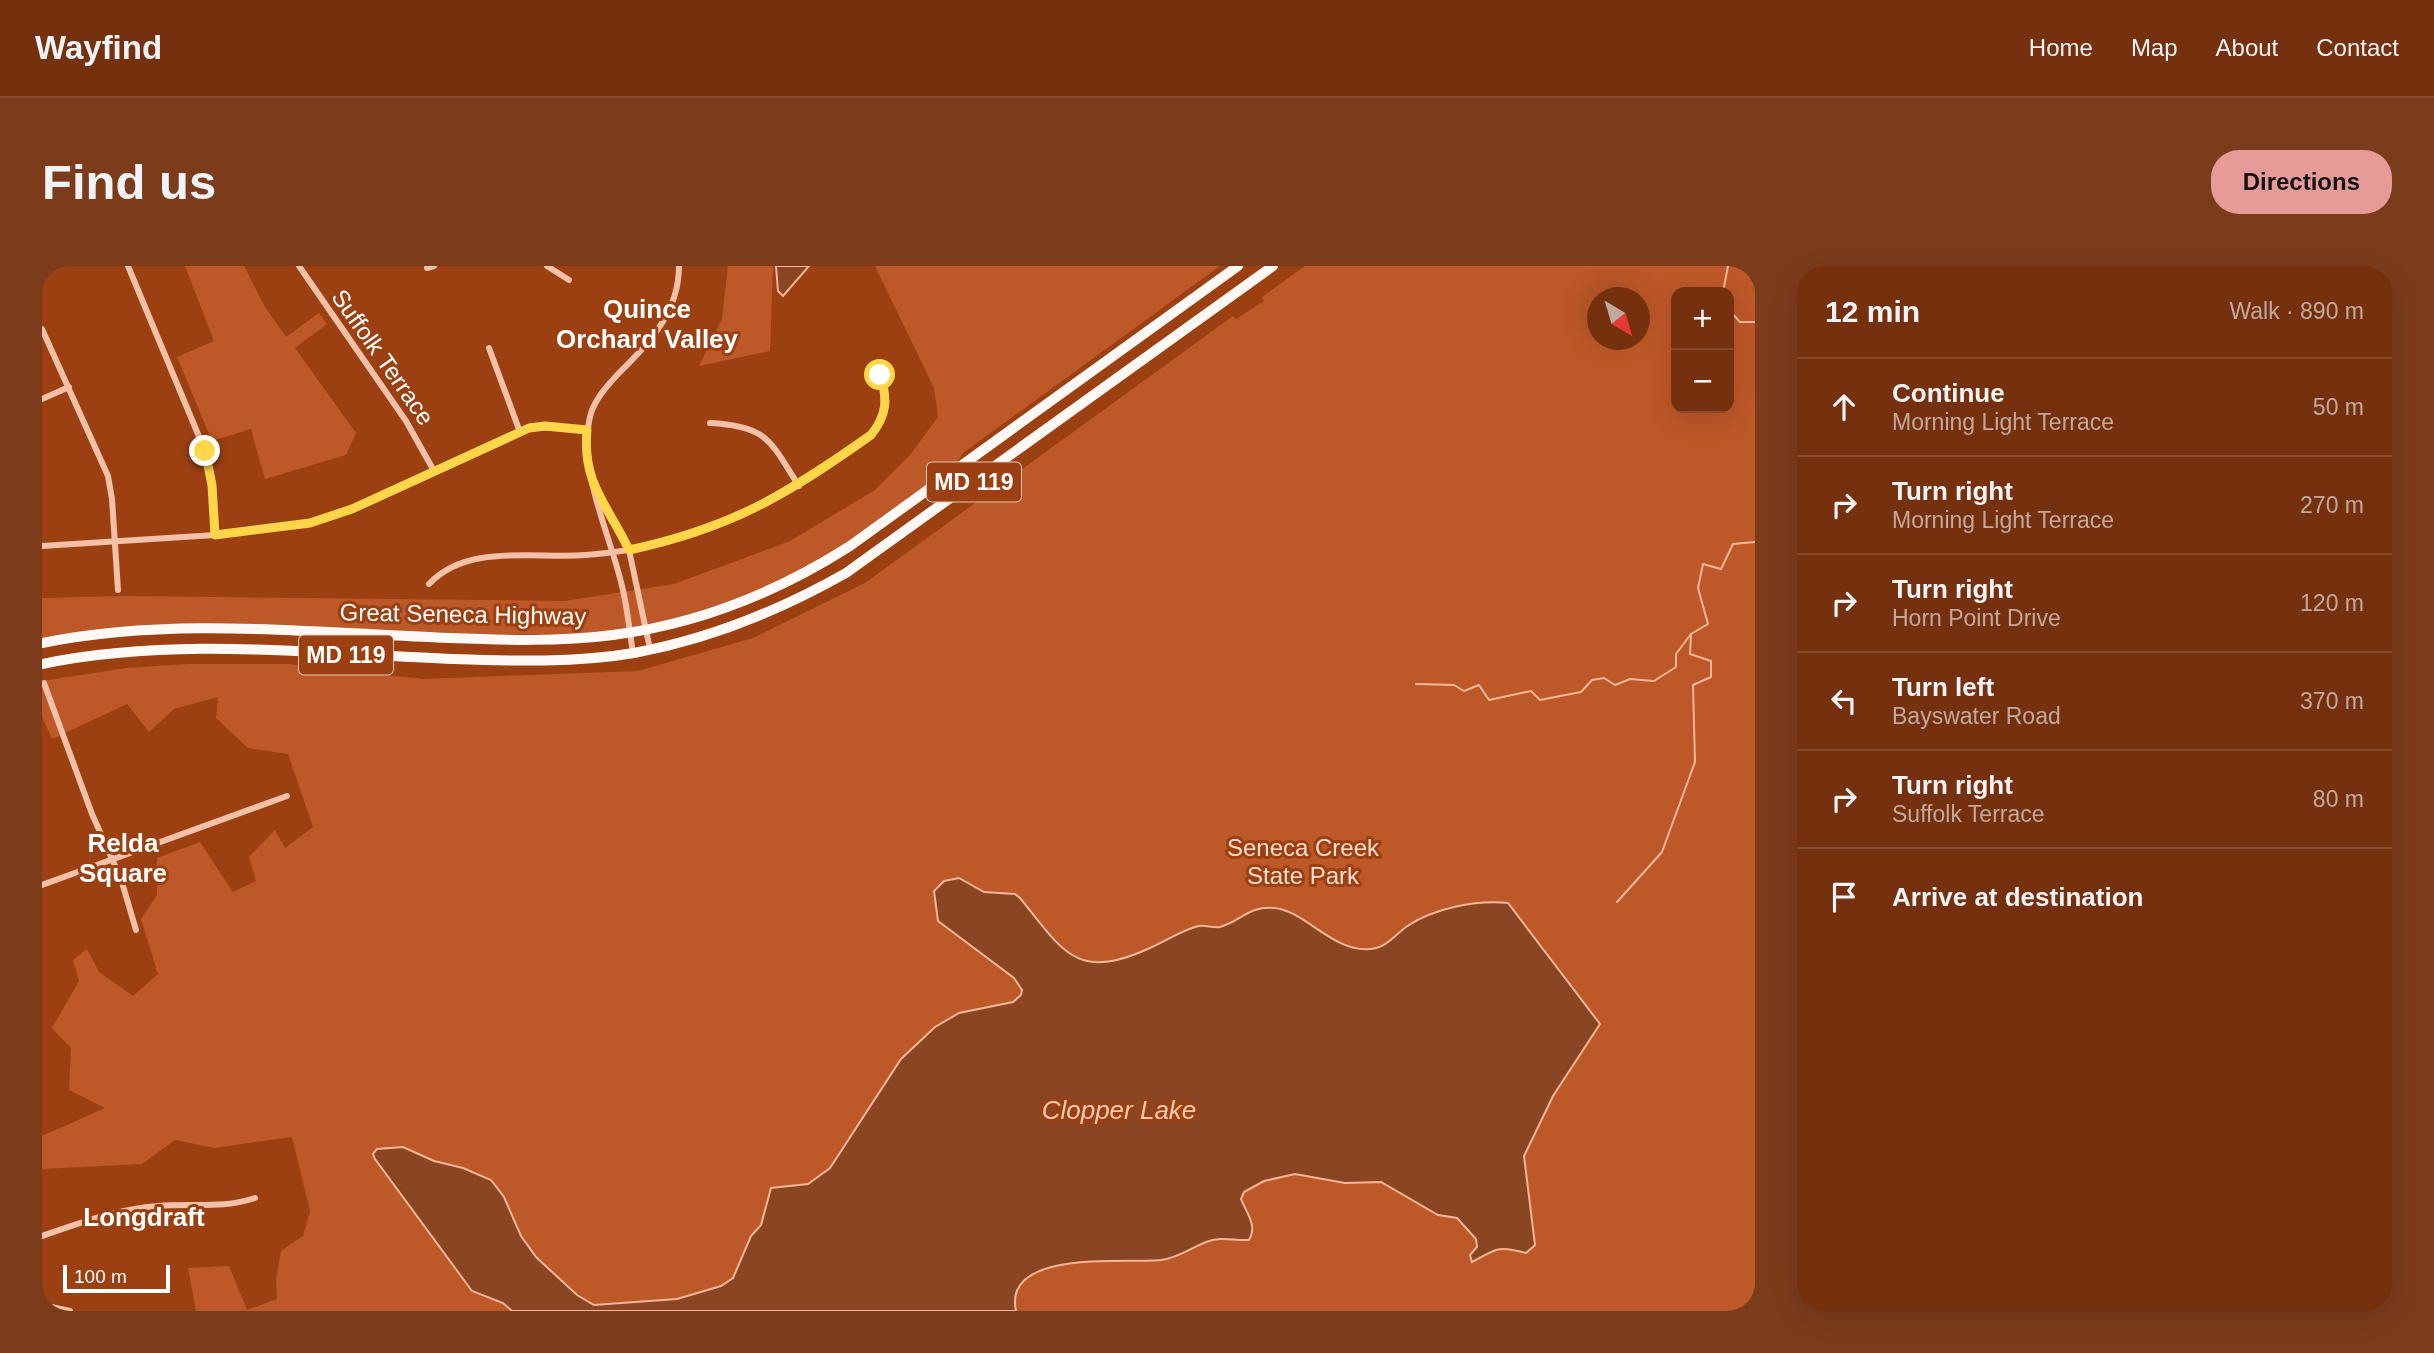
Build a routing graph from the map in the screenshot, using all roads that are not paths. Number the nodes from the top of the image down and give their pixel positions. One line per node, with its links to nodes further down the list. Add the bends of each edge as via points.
1 (128, 266): 19 (street, via 205,451)
2 (299, 266): 16 (street, Suffolk Terrace, via 406,421)
3 (547, 266): 7 (street)
4 (679, 266): 14 (street, via 675,296 665,320 604,389)
5 (1238, 266): 26 (main road, Great Seneca Highway / MD 119, via 824,563 726,608)
6 (1273, 266): 29 (main road, Great Seneca Highway / MD 119, via 846,573 723,631)
7 (569, 280)
8 (42, 329): 11 (street)
9 (489, 348): 15 (street)
10 (874, 365): 17 (street, via 887,403 880,424)
11 (69, 387): 12 (street); 20 (street, via 108,476)
12 (42, 399)
13 (710, 423): 17 (street, via 741,425 760,433)
14 (587, 430): 15 (street, via 545,426); 18 (street, via 585,450)
15 (520, 432): 16 (street)
16 (434, 471): 19 (street, via 310,523)
17 (799, 486): 22 (street, via 711,529)
18 (598, 497): 22 (street); 23 (street)
19 (215, 535): 20 (street)
20 (114, 541): 21 (street); 25 (street)
21 (42, 546)
22 (629, 550): 23 (street); 26 (street)
23 (613, 552): 24 (street, via 476,560 441,571); 27 (street)
24 (429, 584)
25 (118, 590)
26 (646, 630): 27 (main road, Great Seneca Highway / MD 119); 29 (street)
27 (629, 633): 28 (main road, Great Seneca Highway / MD 119, via 508,640 187,629); 30 (street)
28 (42, 643)
29 (650, 649): 30 (main road, Great Seneca Highway / MD 119)
30 (633, 653): 31 (main road, Great Seneca Highway / MD 119, via 569,660 498,660 186,650)
31 (42, 664)
32 (44, 683): 34 (street)
33 (287, 796): 34 (street)
34 (112, 860): 35 (street); 36 (street)
35 (42, 885)
36 (136, 930)
37 (255, 1198): 38 (street, via 232,1205 123,1210)
38 (42, 1236)
39 (42, 1304): 40 (street)
40 (70, 1311)

